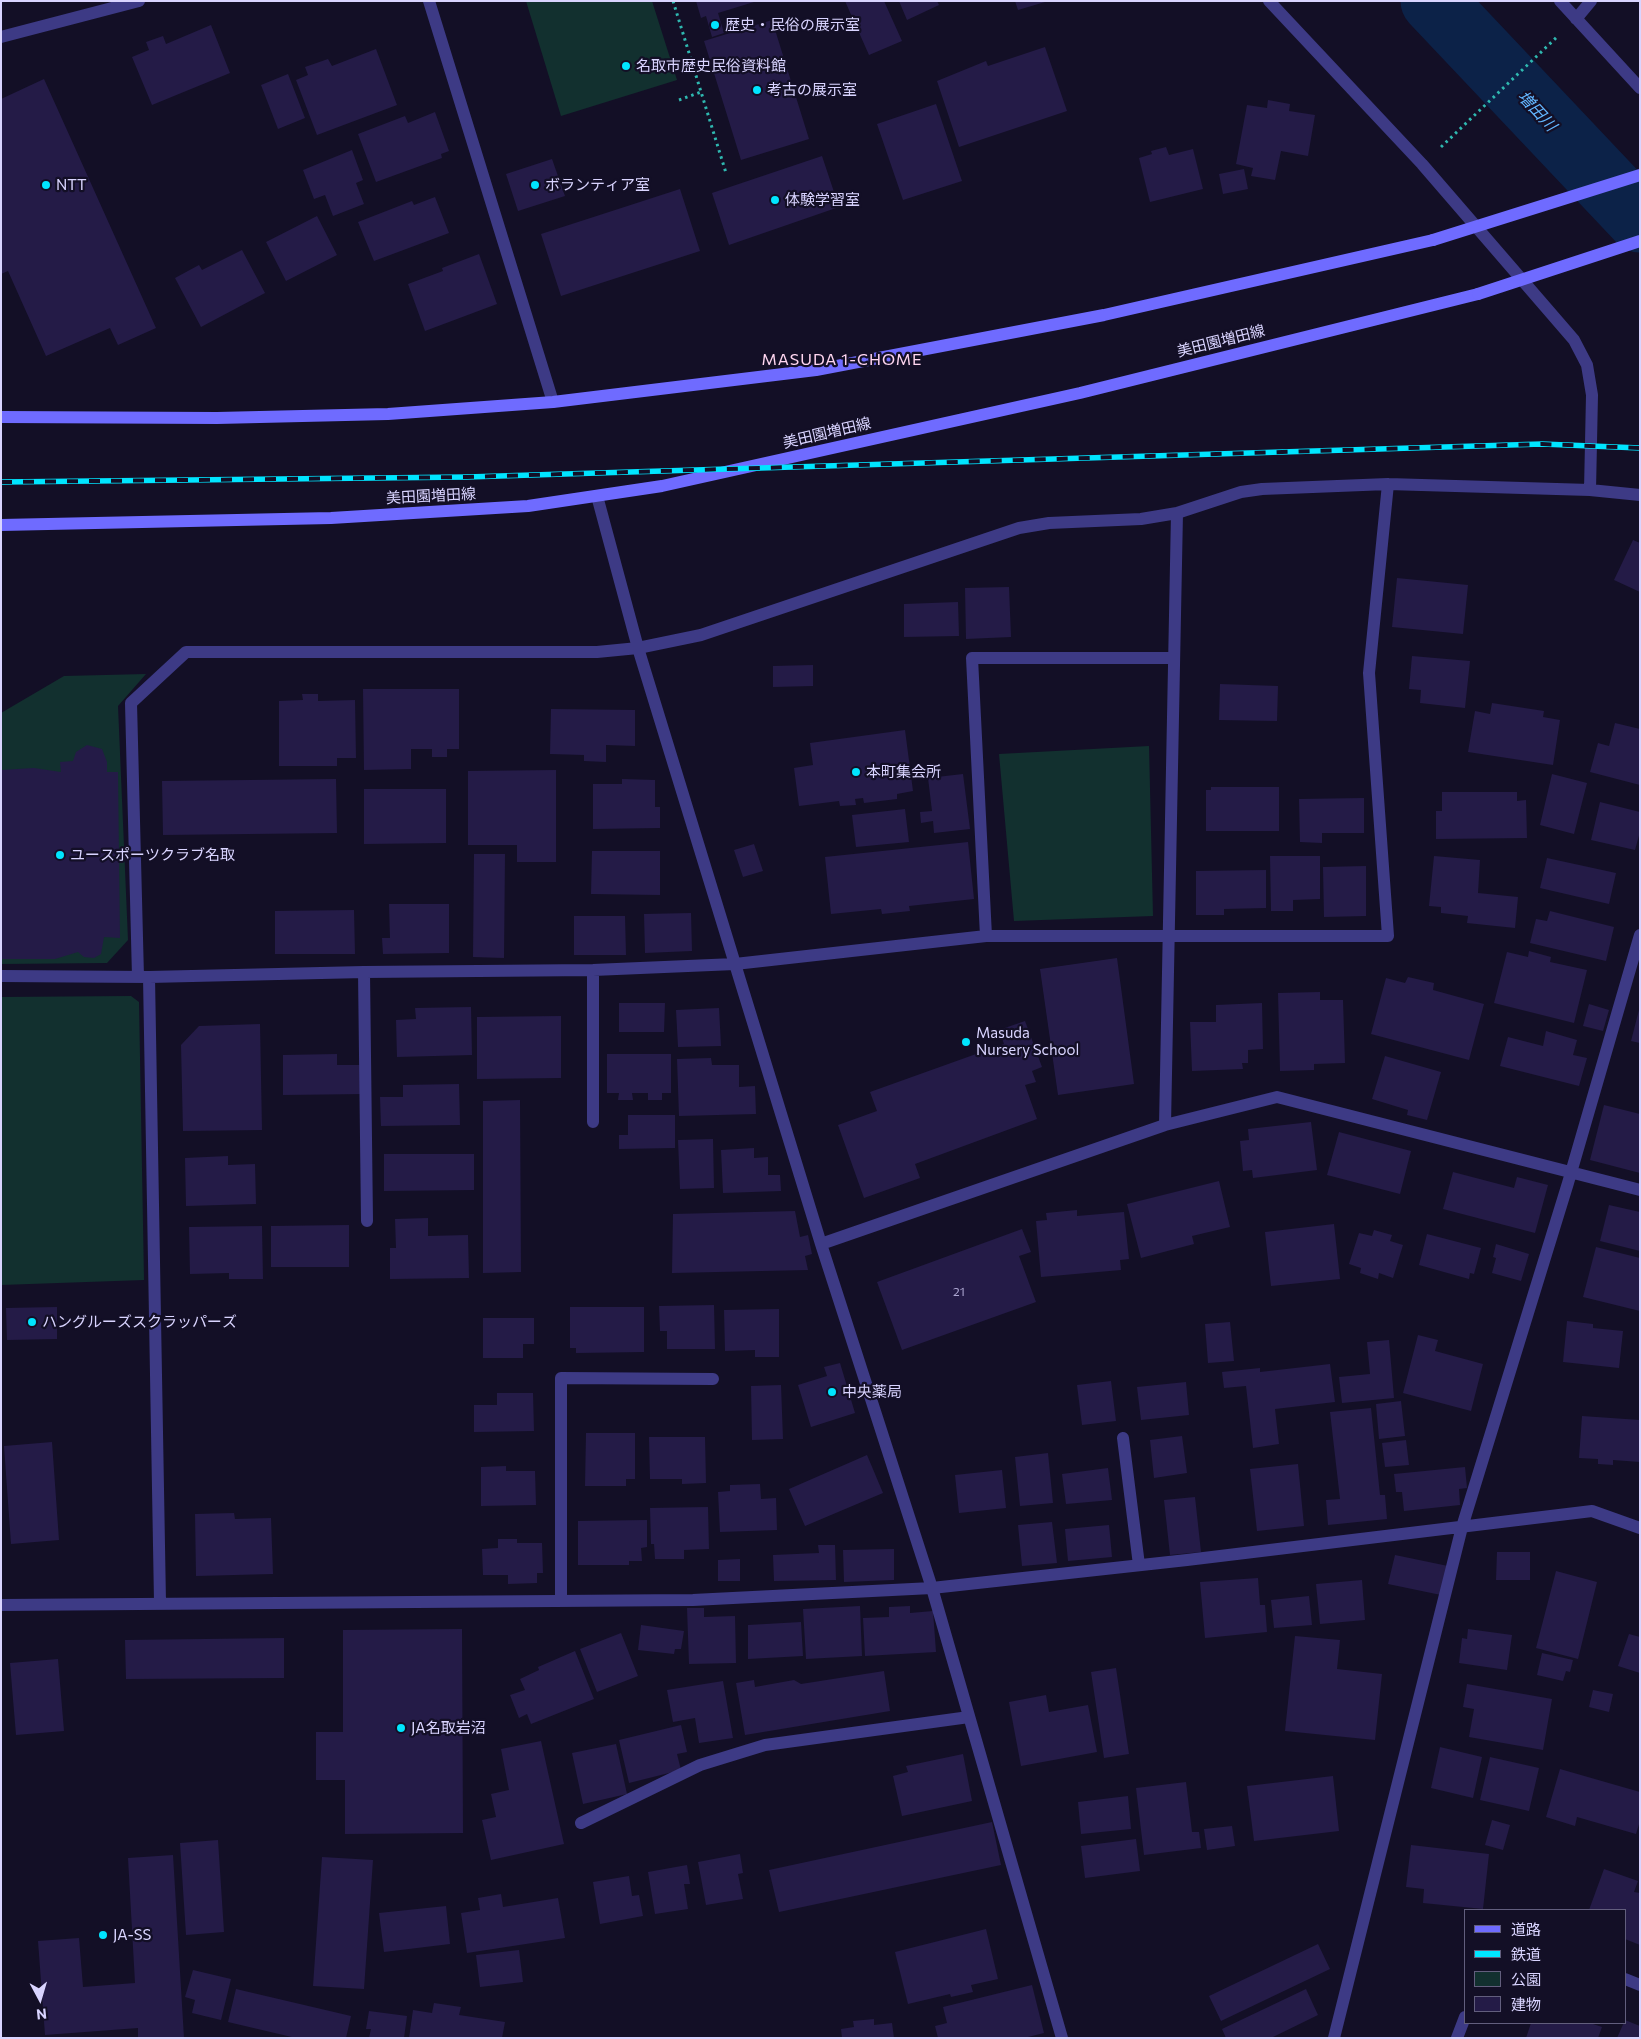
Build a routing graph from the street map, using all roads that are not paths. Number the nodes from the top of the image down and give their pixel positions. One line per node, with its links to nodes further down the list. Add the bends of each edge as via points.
1 (139, 1): 7 (street)
2 (429, 1): 11 (street)
3 (1270, 1): 14 (street, via 1422,164 1574,340 1587,365 1592,395)
4 (1560, 1): 6 (street)
5 (1591, 1): 6 (street)
6 (1576, 19): 8 (street)
7 (1, 37)
8 (1640, 88)
9 (1640, 175): 11 (main road, bridge, via 1433,240 1104,315 825,368)
10 (1640, 241): 16 (main road, 美田園増田線, bridge, via 1478,294 1080,393 662,486)
11 (553, 402): 12 (main road, via 388,414 217,418)
12 (1, 417)
13 (1388, 484): 14 (street); 17 (street, via 1242,492); 23 (street, via 1369,674 1388,936)
14 (1590, 490): 15 (street)
15 (1640, 495)
16 (597, 496): 18 (main road, 美田園増田線, via 528,506 332,518); 19 (street)
17 (1177, 513): 19 (street, via 1141,519 1049,523 1019,528 701,635); 20 (street)
18 (1, 525)
19 (638, 648): 24 (street); 28 (street, via 597,652 186,652 132,703)
20 (1174, 658): 22 (street, via 972,658); 23 (street)
21 (1640, 935): 31 (street)
22 (986, 936): 23 (street); 24 (street)
23 (1169, 938): 30 (street)
24 (735, 964): 25 (street); 34 (street)
25 (593, 970): 26 (street); 29 (street)
26 (364, 972): 28 (street); 33 (street)
27 (1, 976): 28 (street)
28 (144, 977): 42 (street)
29 (593, 1122)
30 (1165, 1125): 31 (street, via 1277,1097); 34 (street)
31 (1571, 1173): 32 (street); 37 (street)
32 (1640, 1190)
33 (367, 1222)
34 (821, 1244): 40 (street)
35 (713, 1379): 41 (street, via 561,1378)
36 (1123, 1438): 39 (street)
37 (1462, 1527): 38 (street, via 1592,1511); 39 (street); 50 (street)
38 (1640, 1528)
39 (1139, 1565): 40 (street)
40 (932, 1588): 41 (street, via 693,1600); 44 (street)
41 (561, 1599): 42 (street)
42 (160, 1602): 43 (street)
43 (1, 1605)
44 (969, 1717): 45 (street, via 765,1745 700,1766); 49 (street)
45 (582, 1823)
46 (1626, 1980): 47 (street)
47 (1640, 1985)
48 (1464, 2020): 51 (street)
49 (1062, 2038)
50 (1334, 2038)
51 (1457, 2038)

